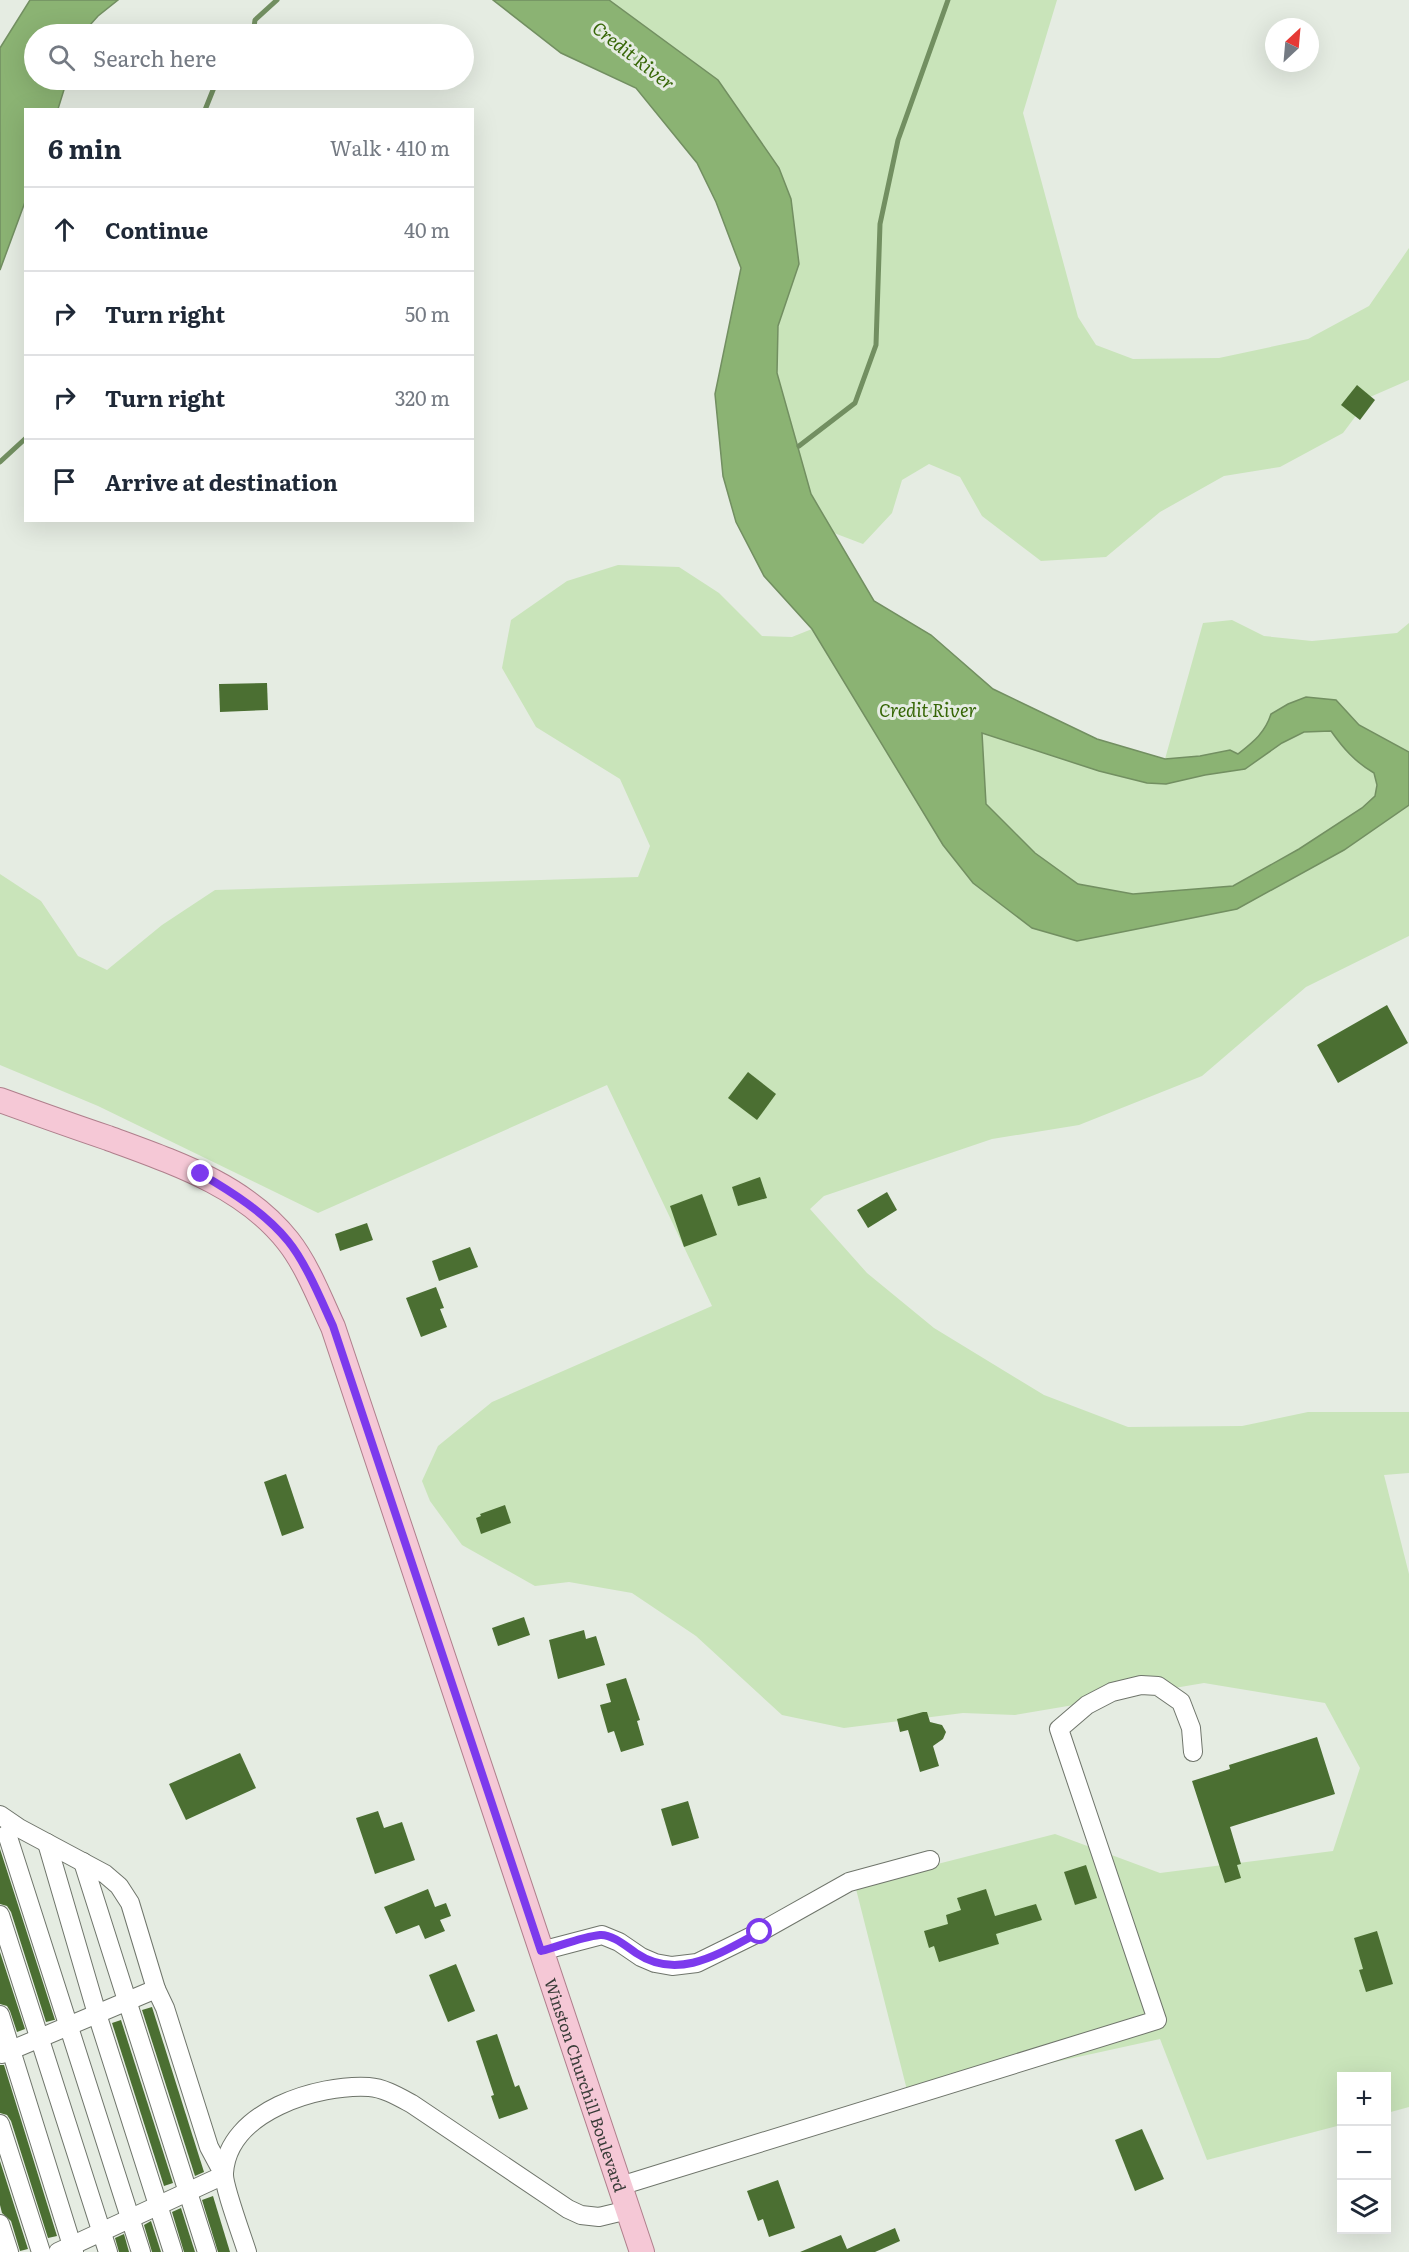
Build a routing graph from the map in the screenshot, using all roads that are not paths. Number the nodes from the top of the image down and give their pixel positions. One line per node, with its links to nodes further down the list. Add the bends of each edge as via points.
1 (0, 1100): 9 (main road, Winston Churchill Boulevard, via 201,1174 230,1190 289,1242 333,1326)
2 (1193, 1752): 19 (street, via 1191,1728 1181,1702 1158,1686 1141,1685 1112,1692 1081,1709 1059,1729 1157,2020)
3 (0, 1815): 4 (street)
4 (9, 1833): 5 (street); 14 (street)
5 (47, 1843): 7 (street); 12 (street)
6 (930, 1860): 9 (street, via 849,1882 697,1963 655,1963 602,1935)
7 (83, 1862): 10 (street, via 119,1886 130,1903); 11 (street)
8 (0, 1915): 15 (street)
9 (541, 1951): 19 (main road, Winston Churchill Boulevard)
10 (156, 1989): 11 (street); 18 (street, via 209,2147)
11 (127, 2001): 12 (street); 20 (street)
12 (97, 2014): 14 (street); 21 (street)
13 (0, 2015): 16 (street)
14 (69, 2026): 15 (street); 23 (street)
15 (39, 2039): 16 (street); 25 (street)
16 (6, 2053): 26 (street)
17 (0, 2124): 28 (street)
18 (224, 2175): 20 (street); 22 (street, via 234,2143 258,2116 316,2093 370,2087 412,2104 568,2209 599,2217); 33 (street)
19 (620, 2186): 22 (main road, Winston Churchill Boulevard)
20 (188, 2191): 21 (street); 32 (street)
21 (158, 2205): 23 (street); 31 (street)
22 (628, 2210): 34 (main road, Winston Churchill Boulevard)
23 (131, 2218): 25 (street); 30 (street)
24 (0, 2224): 27 (street)
25 (102, 2232): 26 (street); 29 (street)
26 (68, 2250)
27 (9, 2252)
28 (41, 2252)
29 (108, 2252)
30 (141, 2252)
31 (173, 2252)
32 (207, 2252)
33 (247, 2252)
34 (642, 2252)

